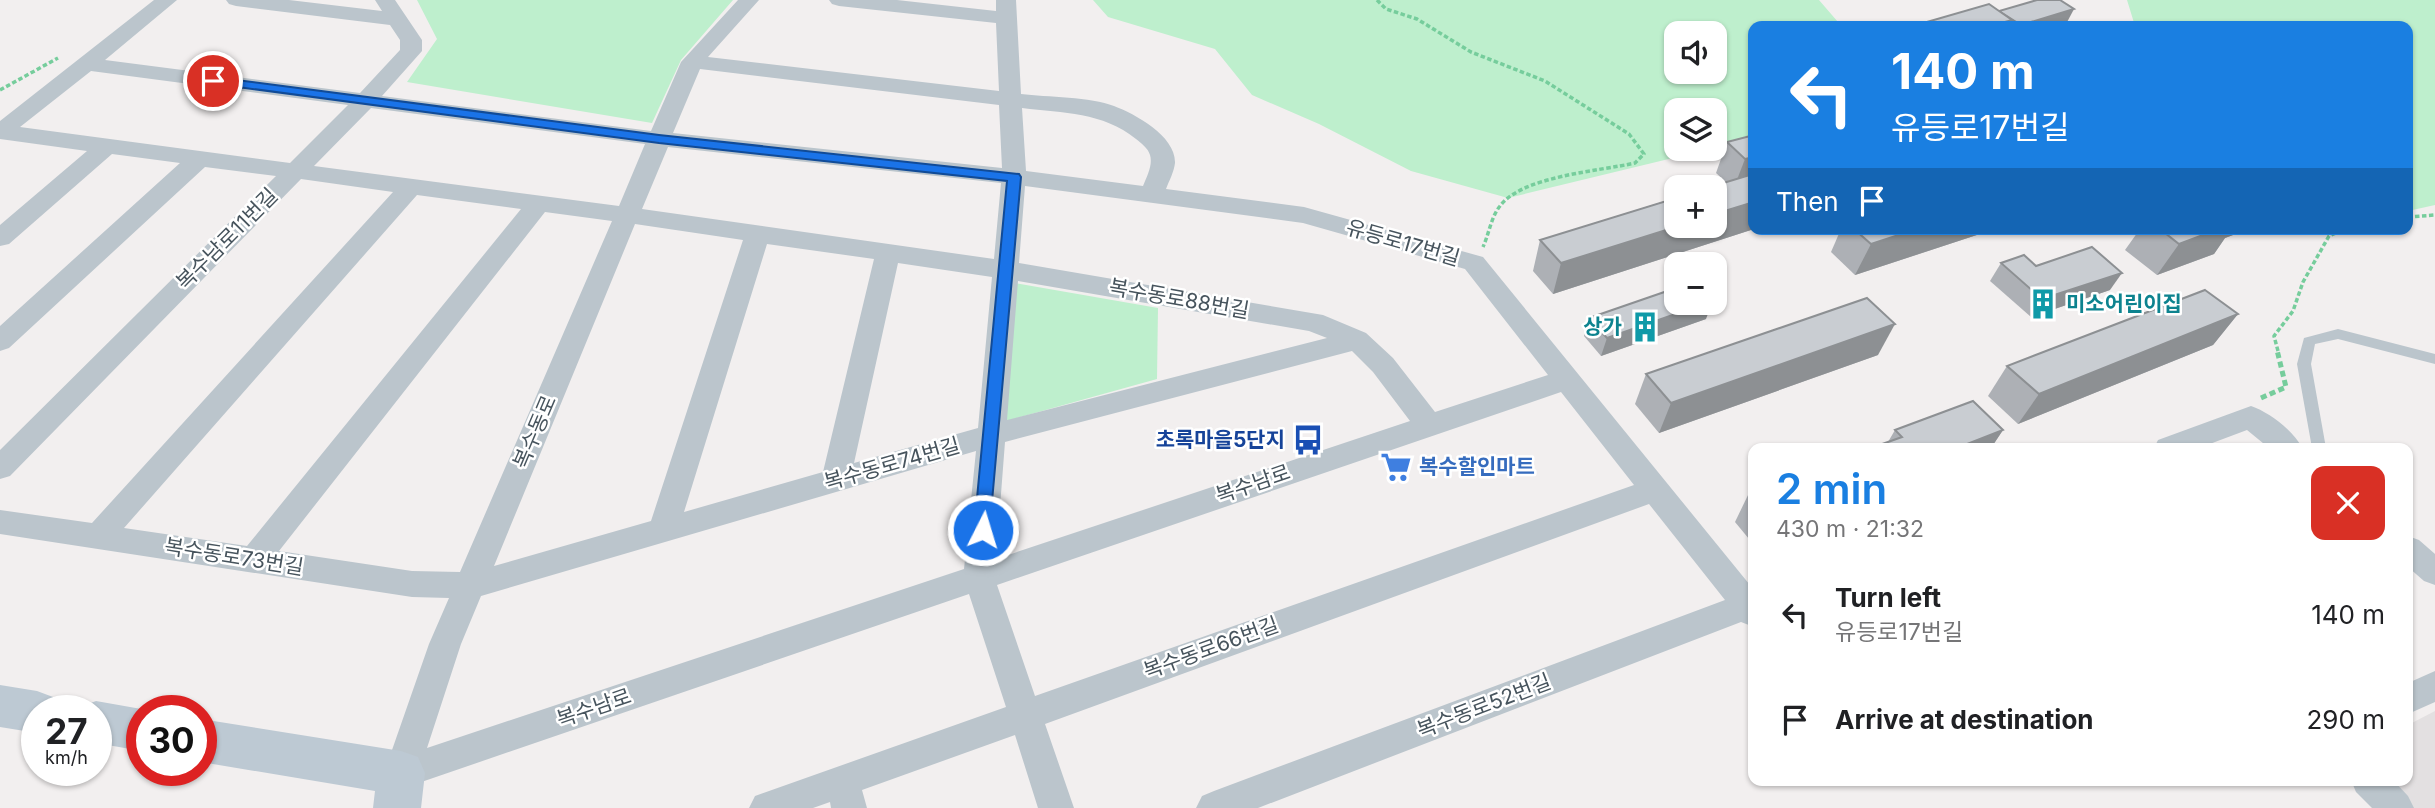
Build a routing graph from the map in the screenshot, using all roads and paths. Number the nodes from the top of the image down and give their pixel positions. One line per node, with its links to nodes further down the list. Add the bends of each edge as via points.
1 (167, 0): 10 (street)
2 (236, 0): 6 (street)
3 (749, 0): 9 (street, 복수동로)
4 (839, 0): 8 (street)
5 (1377, 0): 29 (path, via 1386,9 1417,19 1471,52 1545,81 1629,134 1644,154 1635,163 1538,184 1500,204)
6 (277, 2): 7 (street)
7 (391, 9): 11 (street, 복수남로11번길, via 411,40 411,51)
8 (1006, 9): 12 (street)
9 (692, 62): 12 (street); 14 (street, 복수동로)
10 (86, 64): 11 (street, 유등로17번길); 13 (street)
11 (365, 101): 14 (street, 유등로17번길); 17 (street, 복수남로11번길)
12 (1012, 101): 18 (street); 20 (street, via 1106,111 1138,128 1160,149 1163,162)
13 (0, 132): 15 (street, 복수동로88번길)
14 (659, 139): 18 (street, 유등로17번길); 22 (street, 복수동로)
15 (107, 146): 16 (street, 복수동로88번길); 27 (street)
16 (199, 159): 17 (street, 복수동로88번길); 32 (street)
17 (294, 172): 19 (street, 복수동로88번길); 41 (street, 복수남로11번길)
18 (1014, 177): 20 (street, 유등로17번길); 30 (street)
19 (411, 187): 21 (street, 복수동로88번길); 46 (street)
20 (1152, 195): 29 (street, 유등로17번길, via 1304,215)
21 (538, 204): 22 (street, 복수동로88번길); 48 (street)
22 (627, 215): 25 (street, 복수동로88번길); 51 (street, 복수동로)
23 (2435, 215): 24 (path)
24 (2413, 217)
25 (757, 234): 28 (street, 복수동로88번길); 45 (street)
26 (2331, 235): 35 (path, via 2303,282 2293,311 2274,336 2286,387 2252,402)
27 (0, 238)
28 (888, 253): 30 (street, 복수동로88번길); 42 (street)
29 (1474, 263): 34 (street, 유등로17번길)
30 (1006, 270): 31 (street, 복수동로88번길, via 1314,322); 37 (street)
31 (1357, 340): 36 (street, 복수동로88번길); 37 (street, 복수동로74번길)
32 (0, 341)
33 (2435, 359): 40 (lane, via 2338,334 2309,341 2304,364)
34 (1567, 379): 36 (street, 복수남로); 43 (street, 유등로17번길)
35 (2251, 417): 38 (street); 39 (street)
36 (1429, 425): 50 (street, 복수남로)
37 (991, 435): 42 (street, 복수동로74번길); 50 (street)
38 (2181, 443)
39 (2282, 443)
40 (2318, 443)
41 (0, 468)
42 (836, 480): 45 (street, 복수동로74번길)
43 (1656, 489): 52 (street, 유등로17번길); 58 (street, 복수동로66번길)
44 (0, 522): 46 (street, 복수동로73번길)
45 (664, 529): 51 (street, 복수동로74번길)
46 (99, 537): 48 (street, 복수동로73번길)
47 (2413, 553): 49 (street)
48 (254, 560): 51 (street, 복수동로73번길, via 412,583)
49 (2435, 572)
50 (979, 577): 58 (street); 61 (street, 복수남로)
51 (470, 586): 61 (street, 복수동로, via 445,644)
52 (1748, 604)
53 (1748, 609): 65 (street, 복수동로52번길)
54 (2435, 686): 55 (street)
55 (2413, 697)
56 (0, 706): 57 (main road)
57 (21, 709)
58 (1026, 714): 62 (street, 복수동로66번길); 64 (street)
59 (217, 744): 61 (main road, 복수남로)
60 (2374, 786): 66 (street)
61 (399, 791)
62 (846, 795): 63 (street, 복수동로66번길)
63 (767, 808)
64 (1056, 808)
65 (1214, 808)
66 (2396, 808)

